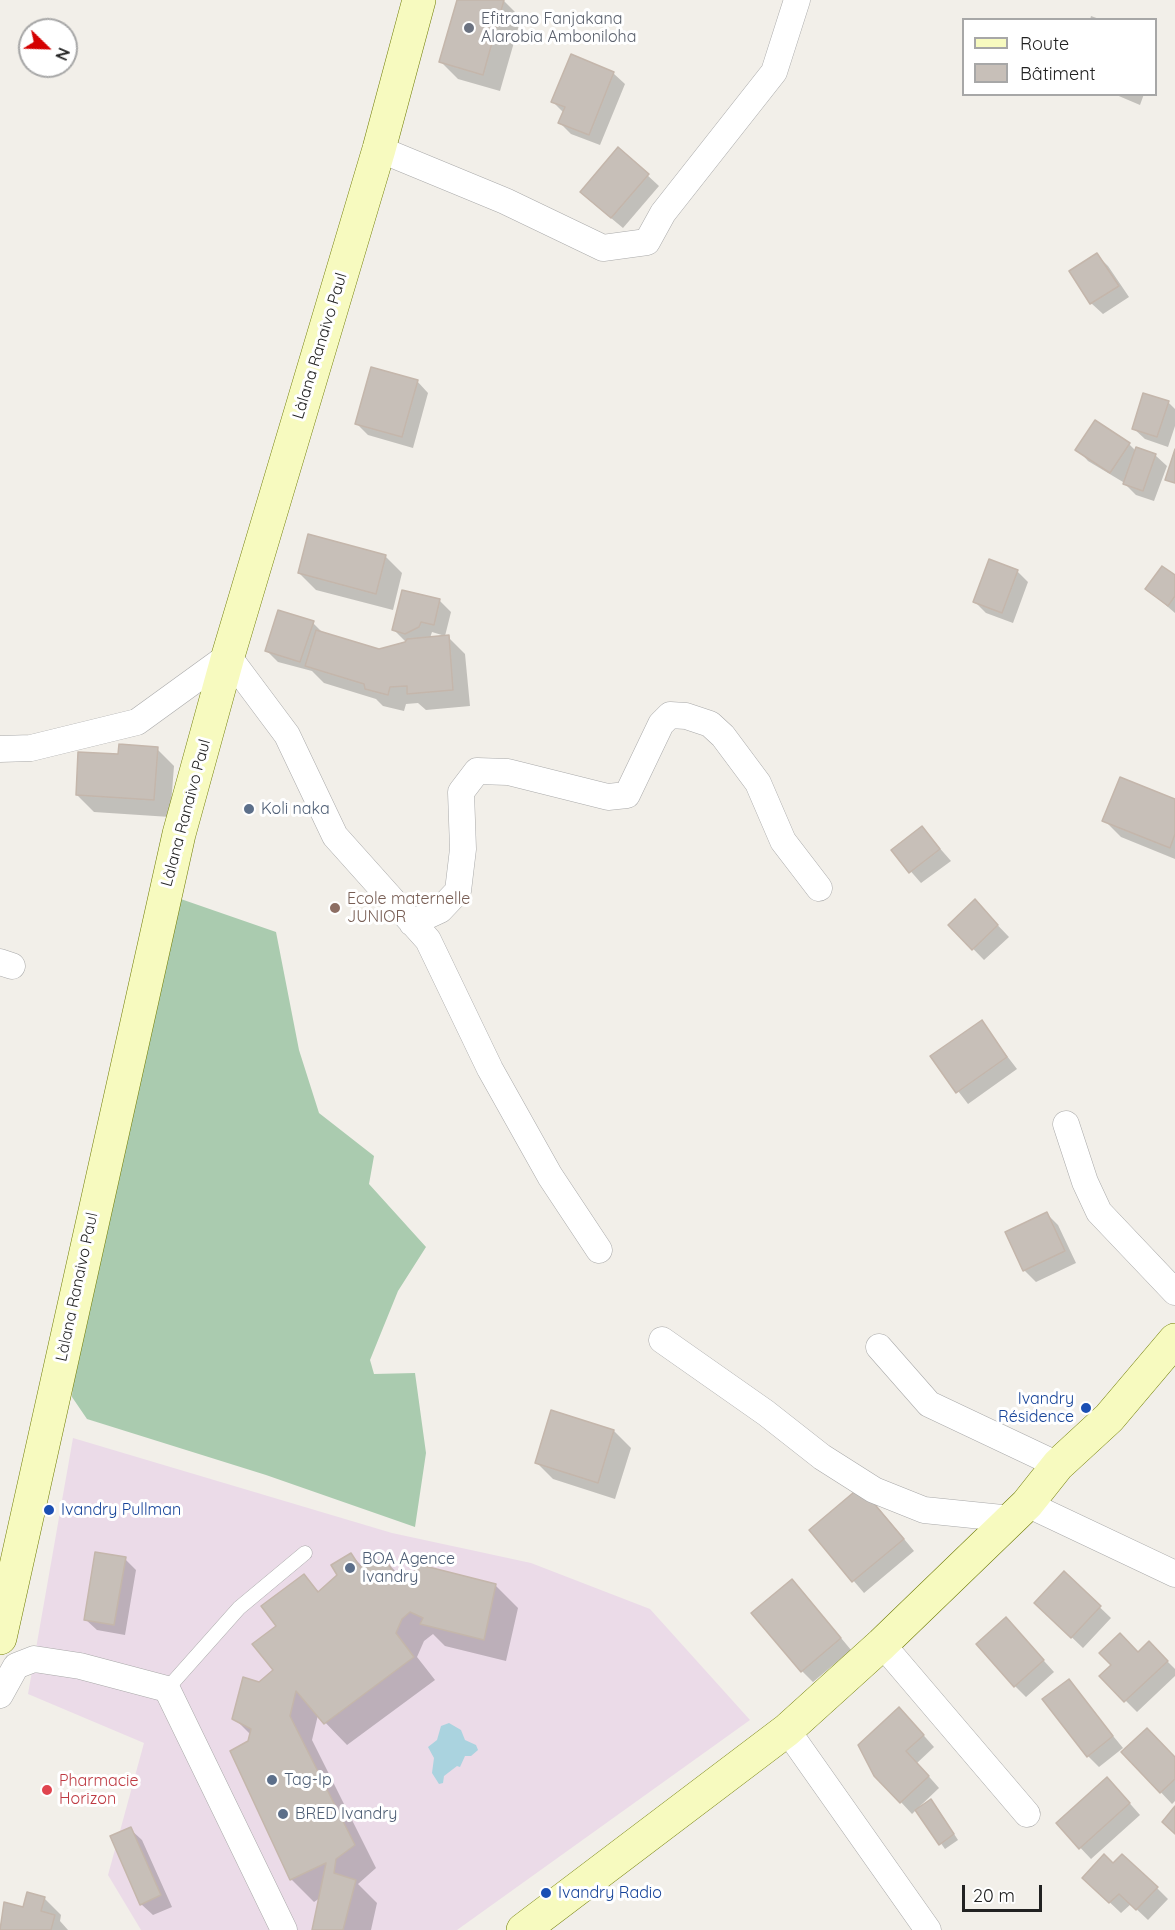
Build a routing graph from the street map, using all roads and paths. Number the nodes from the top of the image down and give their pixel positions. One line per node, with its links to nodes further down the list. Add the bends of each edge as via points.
1 (418, 0): 3 (street, Làlana Ranaivo Paul)
2 (797, 0): 3 (street, via 774,72 663,213 647,242 603,248 505,201)
3 (379, 149): 4 (street, Làlana Ranaivo Paul)
4 (228, 656): 5 (street, via 136,722 31,748); 7 (street, via 287,735 335,836); 18 (street, Làlana Ranaivo Paul, via 162,900)
5 (0, 749)
6 (819, 888): 7 (street, via 783,841 758,783 723,736 710,724 670,715 661,724 627,795 608,797 508,772 477,771 461,792 463,849 458,891 440,910)
7 (412, 923): 9 (street, via 428,940 490,1069 550,1176)
8 (1066, 1124): 10 (street, via 1084,1182 1099,1212)
9 (599, 1250)
10 (1175, 1292)
11 (662, 1340): 15 (street, via 822,1457 874,1490 924,1509)
12 (1175, 1340): 14 (street, via 1109,1418)
13 (879, 1347): 14 (street, via 929,1404)
14 (1058, 1465): 15 (street)
15 (1020, 1511): 17 (street); 19 (street)
16 (305, 1553): 20 (lane, via 239,1608)
17 (1175, 1574)
18 (0, 1638)
19 (882, 1644): 22 (street); 23 (street)
20 (167, 1689): 21 (street, via 80,1666 34,1659 16,1666); 25 (street)
21 (0, 1695)
22 (787, 1730): 24 (street); 26 (street)
23 (1027, 1814)
24 (540, 1925)
25 (284, 1930)
26 (928, 1930)

